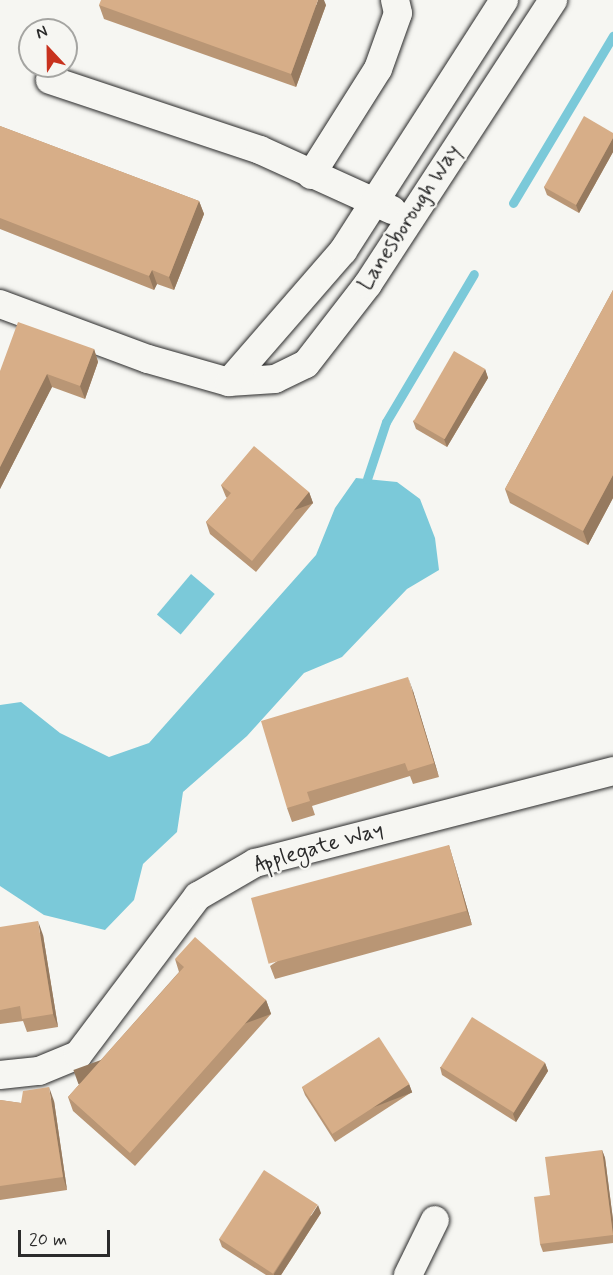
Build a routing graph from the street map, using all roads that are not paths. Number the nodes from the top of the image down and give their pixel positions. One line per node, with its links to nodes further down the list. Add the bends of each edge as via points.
1 (395, 0): 7 (street, via 398,13 378,69)
2 (504, 0): 4 (street, Lanesborough Way)
3 (553, 0): 5 (street, Lanesborough Way)
4 (476, 44): 5 (street); 8 (street, Lanesborough Way)
5 (510, 65): 9 (street, Lanesborough Way)
6 (50, 80): 7 (street, via 260,150)
7 (311, 175): 8 (street)
8 (375, 206): 9 (street); 11 (street, Lanesborough Way, via 343,251)
9 (412, 215): 11 (street, Lanesborough Way, via 368,284 306,364 275,379)
10 (0, 304): 11 (street, Lanesborough Way, via 148,359)
11 (229, 382)
12 (613, 771): 13 (street, Applegate Way, via 255,863 198,896 78,1055 39,1071)
13 (0, 1075)
14 (435, 1220): 15 (street)
15 (408, 1275)

